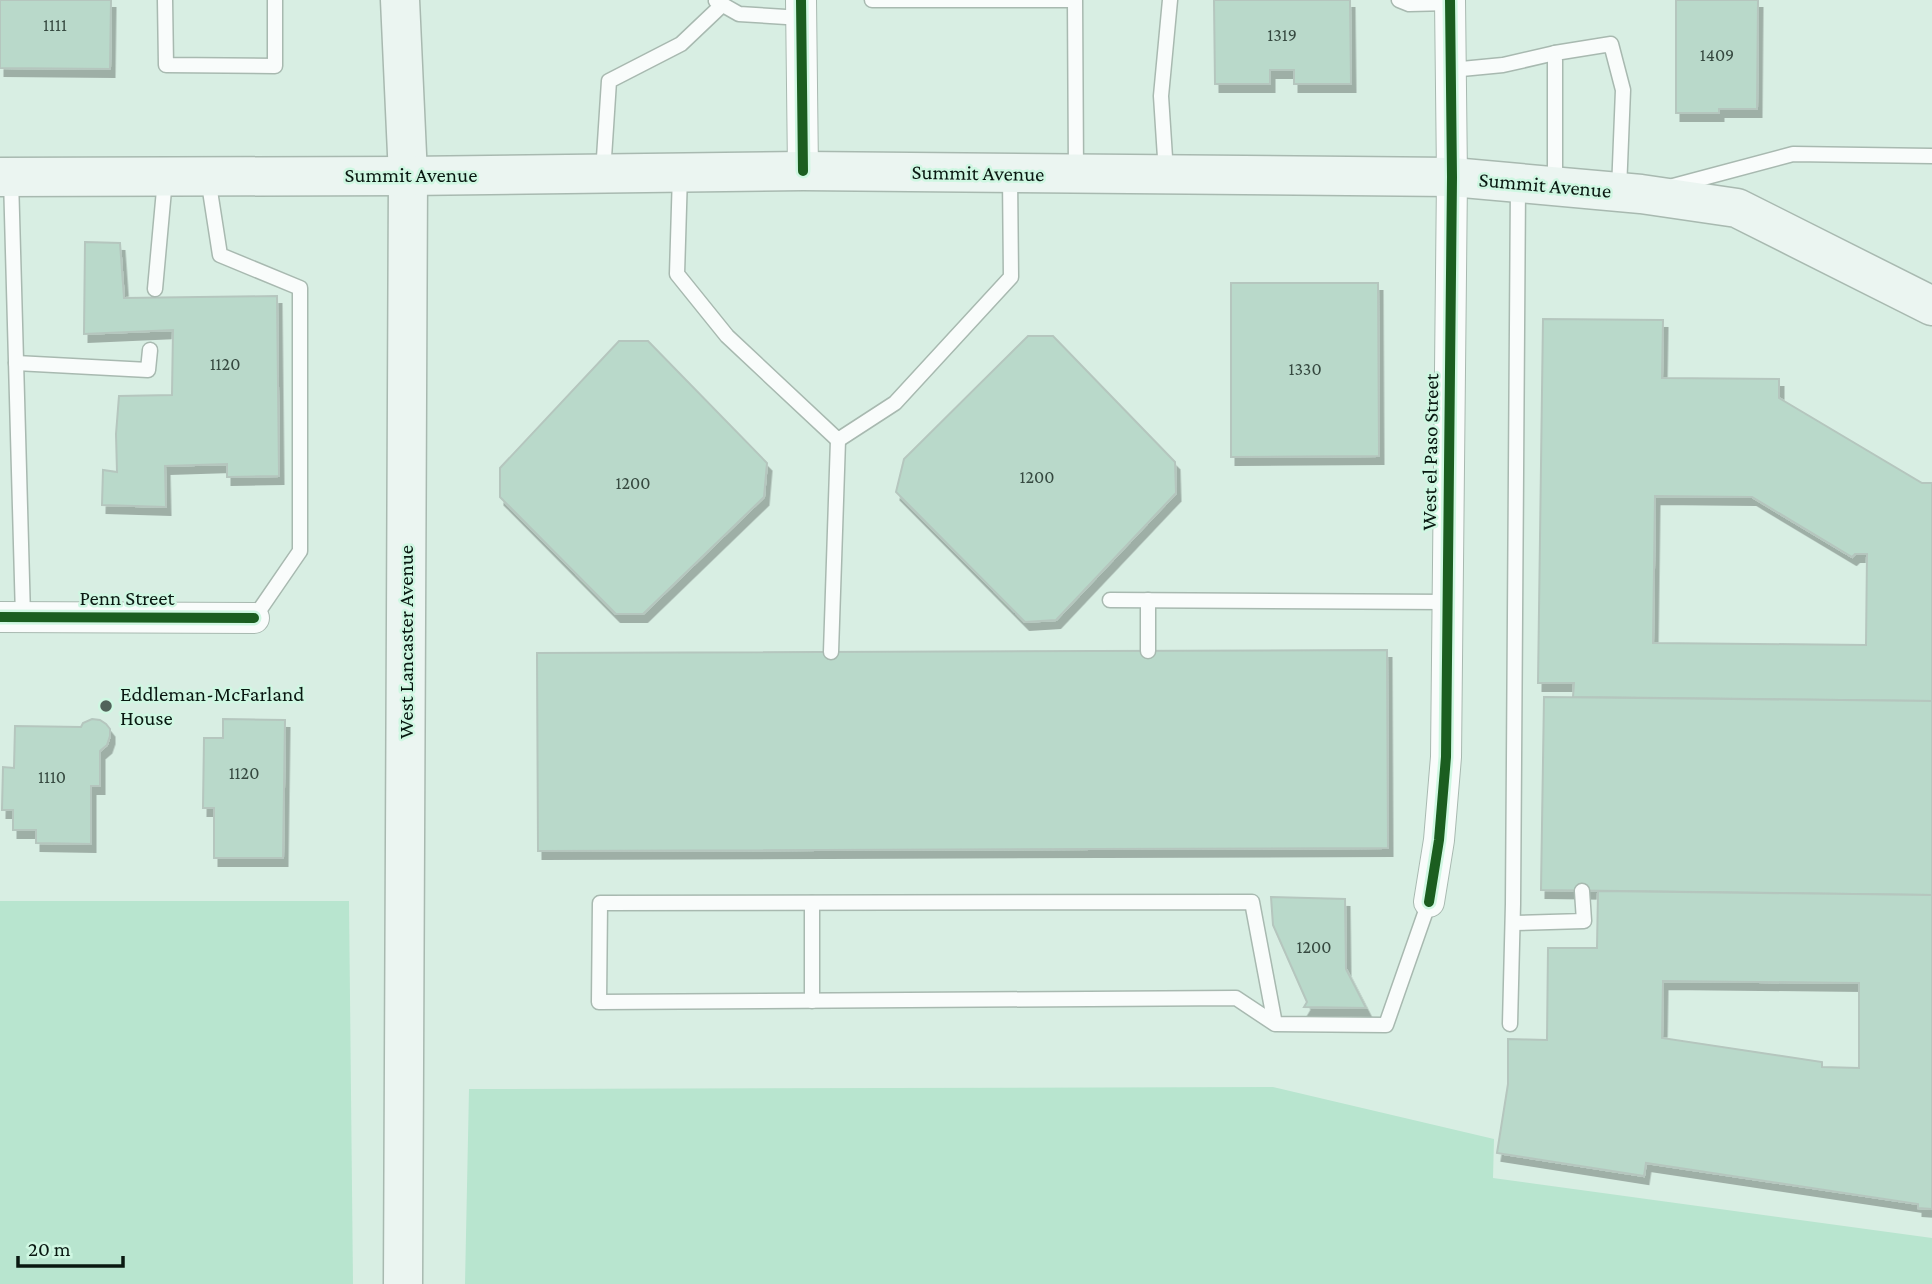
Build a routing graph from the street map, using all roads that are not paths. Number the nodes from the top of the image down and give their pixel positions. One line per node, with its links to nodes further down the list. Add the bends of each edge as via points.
1 (165, 0): 2 (lane, via 166,65 275,66)
2 (275, 0)
3 (400, 0): 21 (main road, West Lancaster Avenue)
4 (872, 0): 17 (lane, via 1075,0)
5 (1170, 0): 18 (lane, via 1161,96)
6 (1399, 0): 7 (lane, via 1409,4)
7 (1450, 1): 11 (street, West el Paso Street)
8 (718, 3): 9 (lane, via 739,14); 15 (lane, via 681,44 609,81)
9 (802, 9): 13 (street)
10 (1555, 53): 11 (lane); 24 (lane); 25 (lane, via 1611,44 1623,90)
11 (1451, 70): 23 (street, West el Paso Street)
12 (1932, 156): 25 (lane, via 1793,154)
13 (803, 171): 14 (main road, Summit Avenue); 16 (main road, Summit Avenue)
14 (680, 172): 15 (main road, Summit Avenue); 30 (lane, via 677,274 727,336)
15 (603, 173): 21 (main road, Summit Avenue)
16 (1010, 173): 17 (main road, Summit Avenue); 30 (lane, via 1011,277 895,403)
17 (1076, 173): 18 (main road, Summit Avenue)
18 (1166, 174): 23 (main road, Summit Avenue)
19 (165, 176): 20 (main road, Summit Avenue); 22 (main road, Summit Avenue); 26 (lane)
20 (208, 176): 21 (main road, Summit Avenue); 35 (lane, via 220,255 300,288 300,551)
21 (408, 176): 45 (main road, West Lancaster Avenue)
22 (6, 177): 29 (lane)
23 (1452, 177): 24 (main road, Summit Avenue); 33 (street, West el Paso Street)
24 (1536, 185): 25 (main road, Summit Avenue); 41 (lane)
25 (1630, 193): 27 (main road, Summit Avenue, via 1737,208)
26 (155, 289)
27 (1932, 306)
28 (150, 350): 29 (lane, via 148,370)
29 (16, 363): 34 (lane)
30 (838, 440): 37 (lane)
31 (1110, 600): 32 (lane)
32 (1147, 600): 33 (lane); 36 (lane)
33 (1448, 602): 39 (street, West el Paso Street, via 1446,757)
34 (12, 617): 35 (street, Penn Street)
35 (254, 618)
36 (1147, 651)
37 (831, 652)
38 (1582, 891): 41 (lane, via 1584,921)
39 (1429, 902): 43 (lane, via 1386,1025)
40 (812, 903): 42 (lane); 42 (lane, via 600,903 599,1002); 43 (lane, via 1252,902)
41 (1513, 923): 44 (lane)
42 (812, 1000): 43 (lane, via 1236,998)
43 (1275, 1024)
44 (1510, 1024)
45 (403, 1284)

